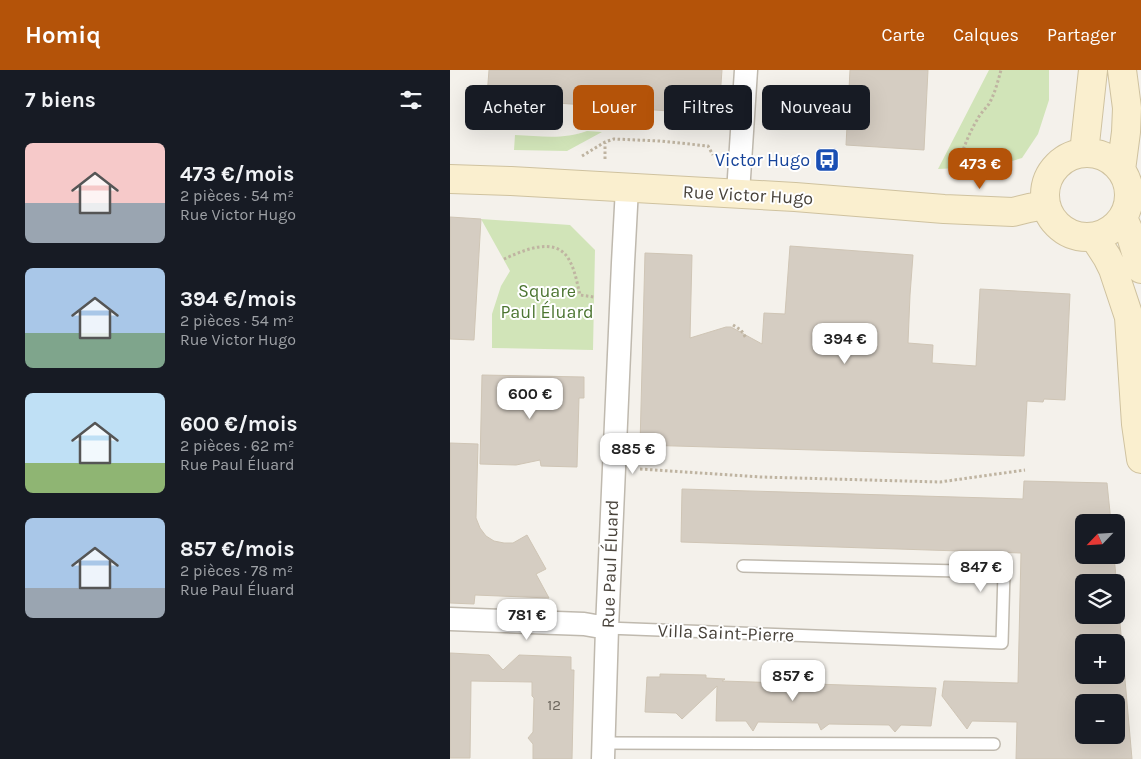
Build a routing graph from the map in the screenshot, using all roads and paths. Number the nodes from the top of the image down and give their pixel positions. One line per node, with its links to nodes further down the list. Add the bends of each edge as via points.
1 (746, 70): 13 (street)
2 (1002, 70): 9 (path)
3 (1093, 70): 6 (main road)
4 (1122, 70): 10 (main road, via 1128,108)
5 (605, 142): 7 (path); 8 (path); 13 (path, via 614,139 708,146)
6 (1084, 153): 10 (main road, via 1098,154); 14 (main road, via 1070,156 1057,164 1048,176 1044,190)
7 (580, 157)
8 (604, 165)
9 (957, 168)
10 (1120, 170): 15 (main road, via 1127,182 1129,196)
11 (450, 179): 12 (main road, Rue Victor Hugo)
12 (627, 188): 13 (main road, Rue Victor Hugo); 27 (street, Rue Paul Éluard)
13 (738, 194): 14 (main road, Rue Victor Hugo, via 1013,212)
14 (1045, 205): 16 (main road, via 1058,227 1081,238)
15 (1123, 218): 16 (main road, via 1106,234); 18 (main road)
16 (1094, 238): 22 (main road, via 1113,269 1129,317)
17 (504, 259): 19 (path, via 545,246 559,249 568,257 580,295)
18 (1141, 268)
19 (594, 297)
20 (733, 325): 21 (path)
21 (746, 338)
22 (1141, 459)
23 (640, 469): 24 (path, via 761,477 940,482)
24 (1025, 470)
25 (743, 566): 27 (lane, Villa Saint-Pierre, via 1004,572 1002,642)
26 (450, 618): 27 (street, Villa Saint-Pierre, via 584,624)
27 (607, 628): 29 (street, Rue Paul Éluard)
28 (994, 744): 29 (lane)
29 (604, 751)

